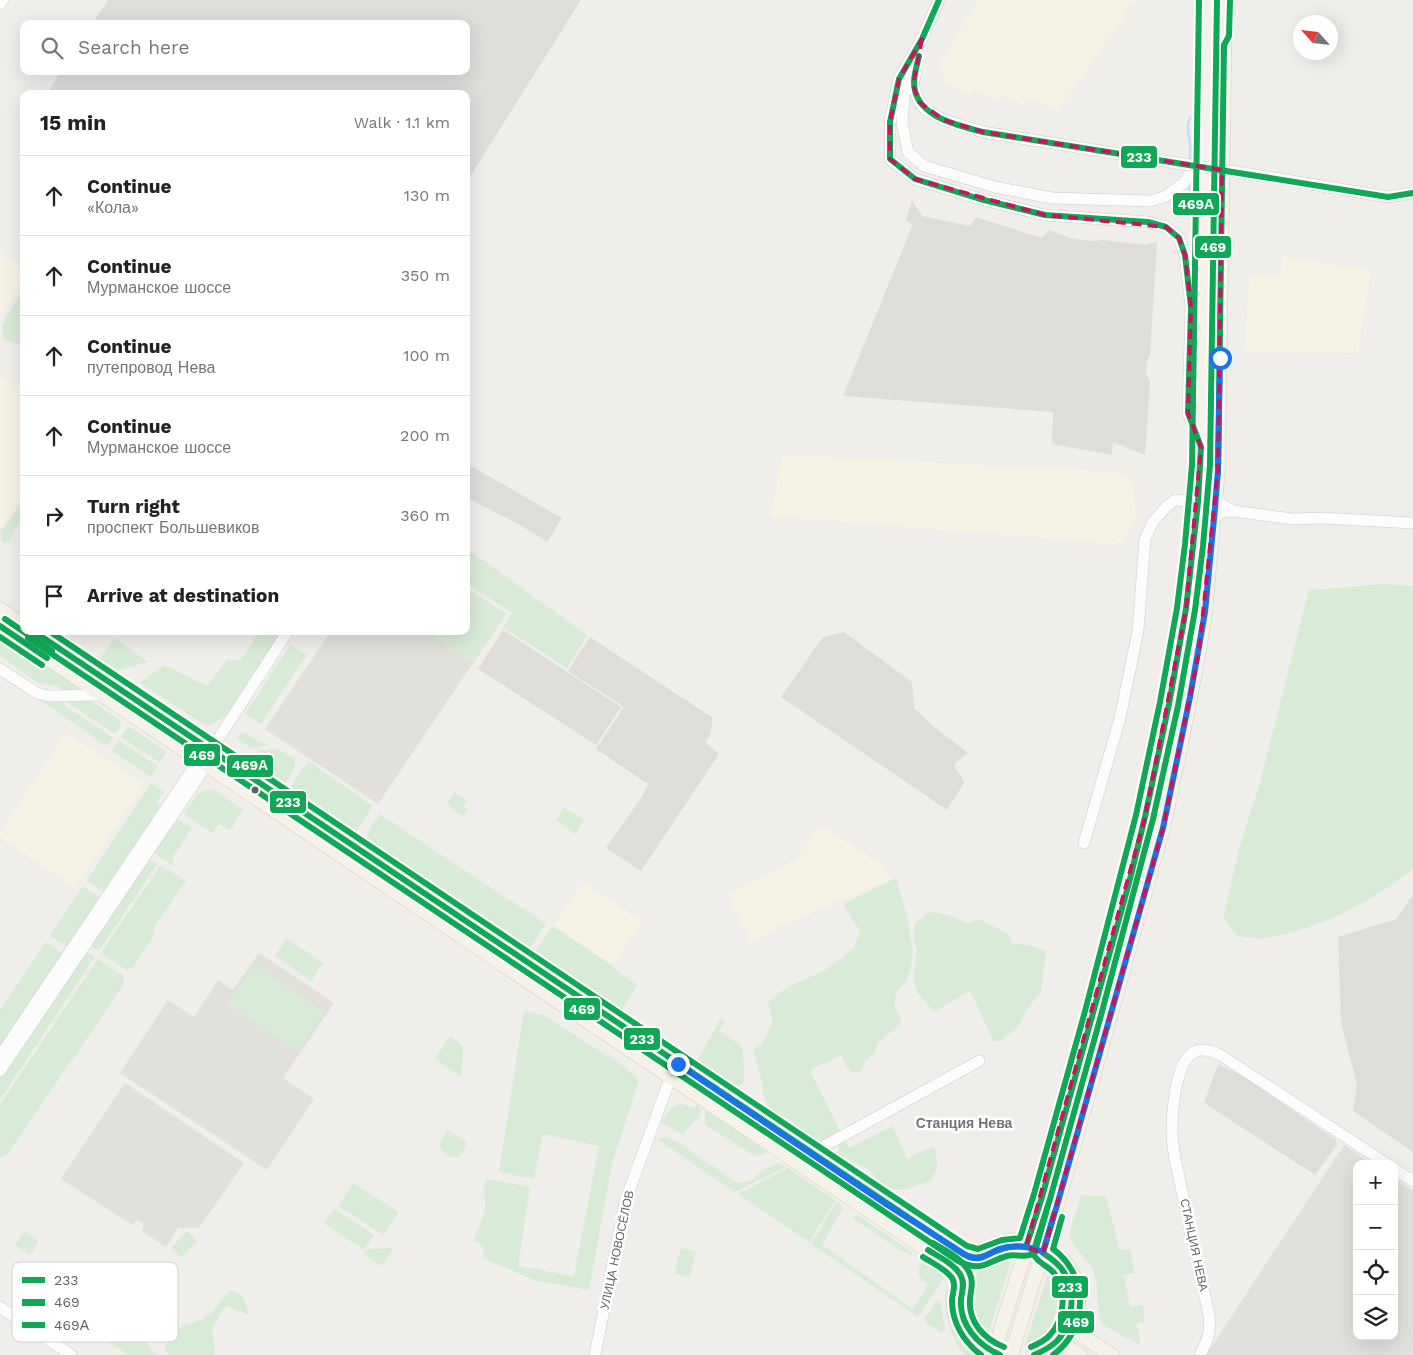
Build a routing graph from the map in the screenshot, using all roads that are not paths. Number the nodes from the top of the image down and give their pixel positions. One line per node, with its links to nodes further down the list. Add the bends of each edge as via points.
1 (3, 0): 7 (street)
2 (932, 0): 8 (street, via 922,25)
3 (939, 0): 8 (street)
4 (1208, 0): 10 (main road)
5 (1224, 0): 9 (main road)
6 (1230, 0): 9 (street, via 1229,36)
7 (0, 4)
8 (922, 39): 10 (street, via 905,86 902,122 908,152 924,166 995,187 1052,198 1150,201 1164,197 1184,183); 11 (street, bridge, via 914,85 922,106 944,120 983,132 1388,197); 12 (street, via 899,79 890,122 890,159 915,179 1045,215 1148,222 1166,227 1179,238 1186,255 1191,307 1188,413)
9 (1224, 45): 14 (main road)
10 (1206, 146): 12 (main road)
11 (1413, 193)
12 (1201, 447): 13 (main road)
13 (1198, 502): 28 (street, via 1176,500 1153,522 1145,539 1134,650 1120,718); 38 (main road, via 1186,608 1145,817)
14 (1215, 507): 15 (street, via 1223,506); 15 (street, via 1222,512); 39 (main road, via 1205,612 1163,828)
15 (1233, 511): 16 (street, via 1293,519)
16 (1413, 523)
17 (0, 609): 18 (main road)
18 (20, 622)
19 (0, 626): 23 (main road)
20 (39, 635): 22 (main road)
21 (285, 635): 26 (street)
22 (48, 641): 23 (main road); 26 (main road)
23 (39, 653): 25 (main road)
24 (0, 669): 25 (street, via 42,695)
25 (101, 695): 27 (main road)
26 (210, 750): 27 (street); 31 (main road)
27 (202, 763): 29 (street); 32 (street); 33 (main road)
28 (1084, 843)
29 (0, 1056)
30 (979, 1061): 34 (street, via 826,1145)
31 (678, 1064): 33 (street, УЛИЦА НОВОСЁЛОВ); 34 (main road)
32 (0, 1071)
33 (671, 1076): 41 (main road, via 954,1268); 49 (street, УЛИЦА НОВОСЁЛОВ, via 625,1202)
34 (815, 1156): 40 (main road, via 963,1254)
35 (1381, 1160): 54 (street, СТАНЦИЯ НЕВА, via 1222,1056 1198,1050 1190,1055 1180,1072 1172,1134 1210,1315 1209,1338)
36 (1398, 1171): 37 (street)
37 (1413, 1181)
38 (1026, 1247): 39 (main road); 40 (main road, via 1000,1249); 47 (main road)
39 (1043, 1252): 44 (main road, via 1063,1270 1068,1281); 50 (main road)
40 (982, 1258): 41 (main road)
41 (964, 1285): 47 (main road, via 961,1303 968,1328 979,1343)
42 (0, 1307): 43 (street)
43 (12, 1315)
44 (1070, 1318): 46 (main road); 53 (main road, via 1080,1333)
45 (52, 1342): 48 (street)
46 (1055, 1342): 51 (main road); 52 (main road)
47 (996, 1354)
48 (71, 1355)
49 (595, 1355)
50 (1011, 1355)
51 (1034, 1355)
52 (1080, 1355)
53 (1112, 1355)
54 (1200, 1355)

